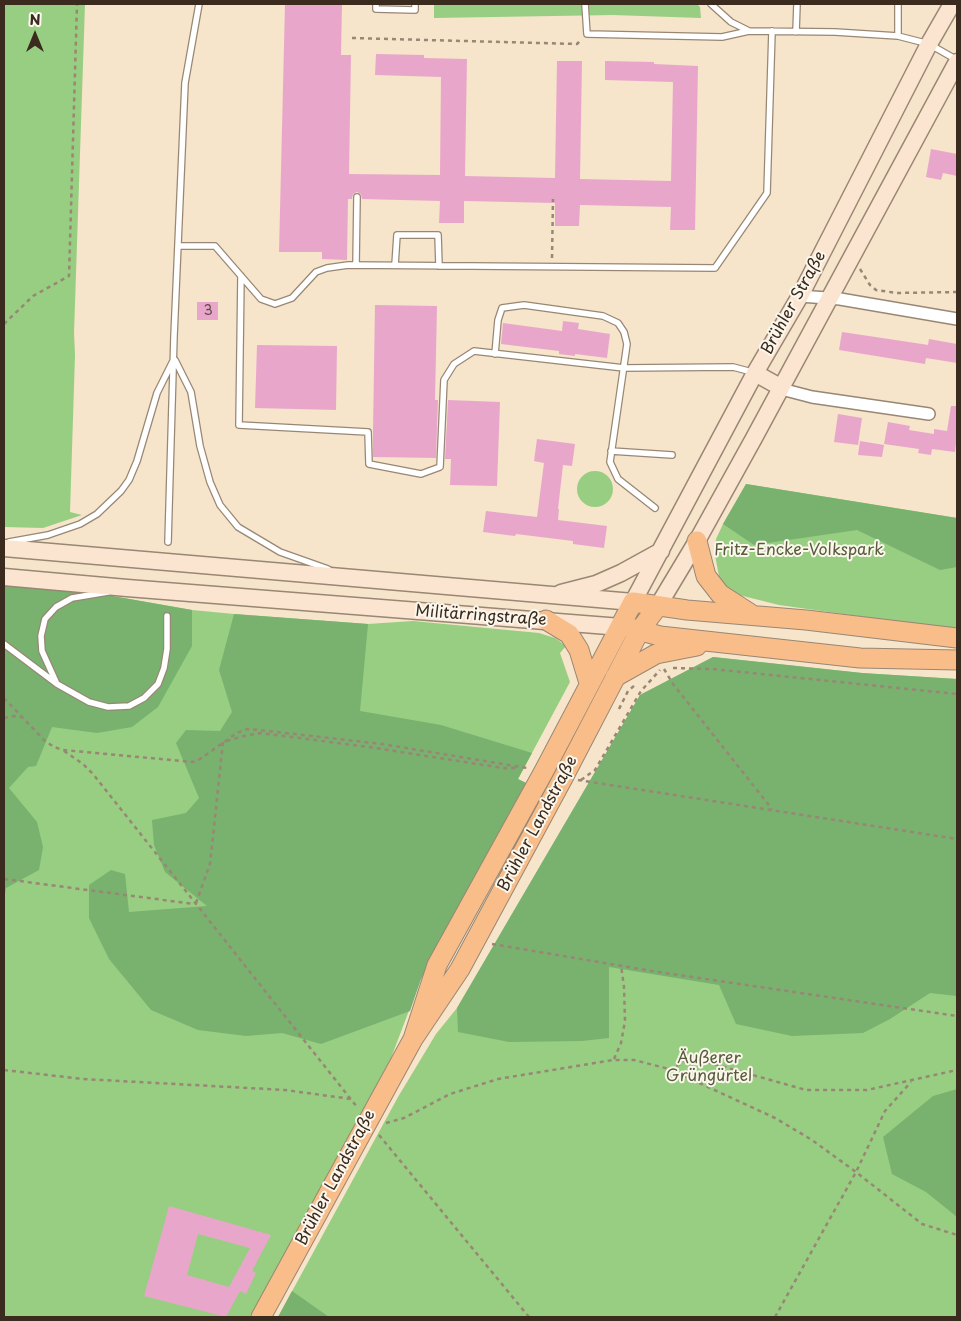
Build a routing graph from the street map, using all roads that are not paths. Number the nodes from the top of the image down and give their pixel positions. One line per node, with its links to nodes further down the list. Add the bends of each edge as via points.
1 (199, 4): 16 (lane, via 185,83)
2 (376, 4): 3 (lane, via 376,8 415,10)
3 (415, 4)
4 (585, 4): 9 (lane, via 587,34 722,37)
5 (711, 4): 9 (lane, via 731,22)
6 (797, 4): 11 (lane)
7 (898, 4): 12 (lane)
8 (952, 4): 13 (main road, Brühler Straße)
9 (749, 30): 10 (lane)
10 (772, 31): 11 (lane); 19 (lane, via 767,193 715,268)
11 (796, 32): 12 (lane)
12 (898, 36): 13 (lane)
13 (929, 44): 14 (lane); 21 (main road, Brühler Straße)
14 (957, 61): 22 (main road, Brühler Straße)
15 (357, 197): 17 (lane)
16 (178, 246): 20 (lane, via 215,246); 25 (lane)
17 (356, 265): 18 (lane); 20 (lane, via 316,272 292,298 275,304 261,299)
18 (395, 266): 19 (lane); 19 (lane, via 396,235 438,235)
19 (439, 266)
20 (241, 276): 24 (lane, via 239,425 368,432 369,464 421,474 440,467 444,380 454,364 474,351)
21 (800, 296): 22 (street); 27 (main road, Brühler Straße)
22 (829, 299): 23 (street); 28 (main road, Brühler Straße)
23 (957, 319)
24 (495, 354): 26 (lane); 26 (lane, via 502,308 524,305 604,316 618,322 626,344)
25 (174, 359): 34 (lane); 35 (lane, via 156,393 137,461 121,491 97,514 80,524 48,535); 39 (lane, via 191,392 200,446 220,505 238,527 280,552)
26 (624, 368): 27 (lane, via 733,367); 30 (lane)
27 (755, 373): 28 (main road); 37 (main road, Brühler Straße)
28 (780, 387): 29 (street, via 812,397); 33 (main road, Brühler Straße)
29 (929, 414)
30 (612, 451): 31 (lane); 32 (lane, via 610,462 618,479)
31 (672, 455)
32 (655, 508)
33 (697, 541): 43 (main road, Brühler Straße); 44 (main road, via 706,576 720,594)
34 (168, 542)
35 (4, 543)
36 (4, 548): 39 (main road, Militärringstraße)
37 (661, 551): 41 (main road, via 596,584); 42 (main road, Brühler Straße)
38 (4, 576): 40 (main road, Militärringstraße)
39 (348, 576): 41 (main road, Militärringstraße)
40 (127, 588): 46 (main road, Militärringstraße); 55 (lane, via 72,598 56,607 45,619 42,651)
41 (549, 596): 42 (main road, Militärringstraße)
42 (633, 602): 43 (main road, Militärringstraße); 47 (main road, Brühler Landstraße)
43 (658, 606): 44 (main road, Militärringstraße); 48 (main road, Brühler Landstraße)
44 (752, 615): 49 (main road, Militärringstraße)
45 (167, 616): 55 (lane, via 164,668 158,684 144,698 128,706 108,707 89,702)
46 (546, 620): 47 (main road, Militärringstraße); 54 (main road, via 569,634 579,650)
47 (621, 627): 48 (main road, Militärringstraße); 54 (main road, Brühler Landstraße)
48 (640, 630): 50 (main road, Militärringstraße, via 660,636); 53 (main road, Brühler Landstraße)
49 (957, 638)
50 (716, 642): 52 (main road, Militärringstraße, via 860,658); 53 (main road, via 656,654)
51 (4, 644): 55 (lane)
52 (957, 660)
53 (615, 677): 56 (main road, Brühler Landstraße, via 460,969)
54 (589, 683): 56 (main road, Brühler Landstraße, via 437,965)
55 (56, 684)
56 (413, 1039): 57 (main road, Brühler Landstraße, via 374,1122)
57 (261, 1317)

